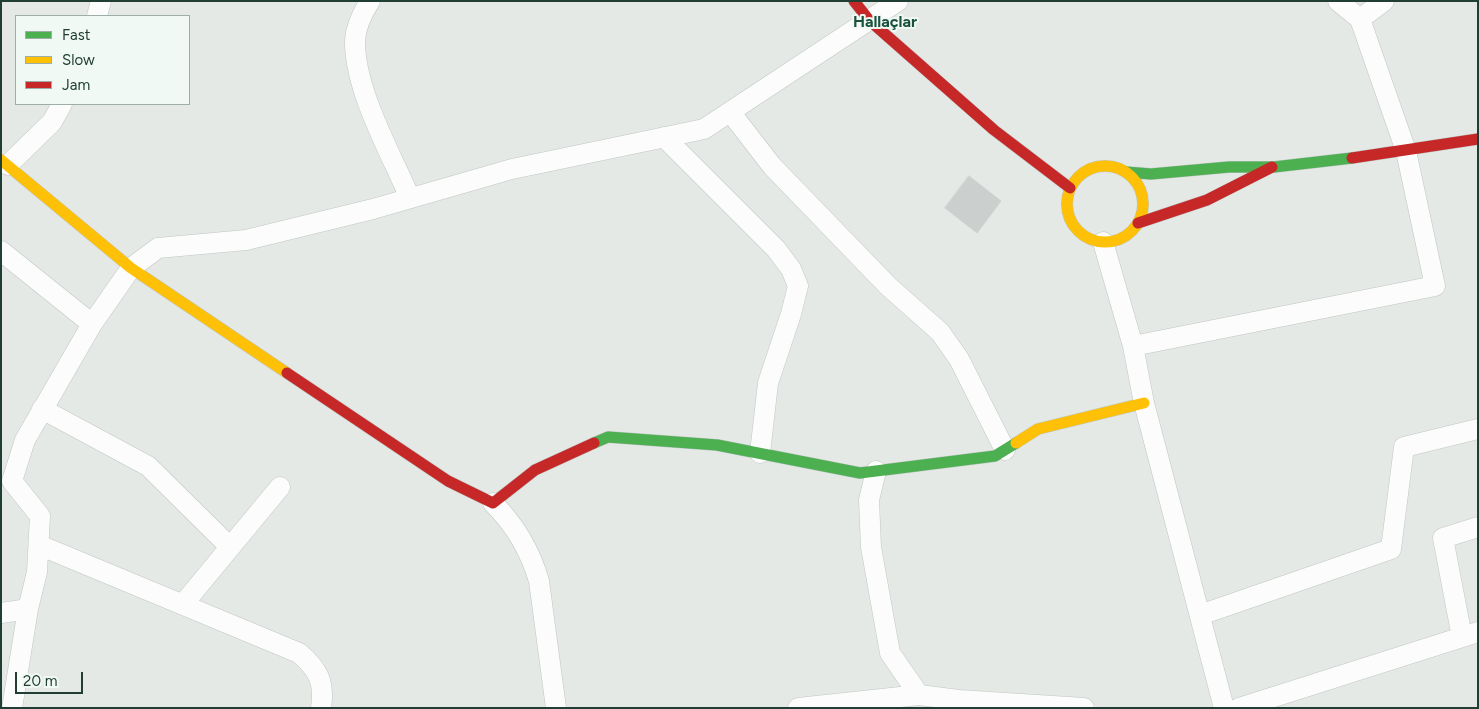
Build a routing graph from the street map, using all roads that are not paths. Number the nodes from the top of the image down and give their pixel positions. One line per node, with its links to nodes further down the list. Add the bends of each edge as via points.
1 (101, 1): 7 (street)
2 (370, 1): 19 (street, via 362,13 355,38 357,64 368,100)
3 (854, 1): 9 (street)
4 (898, 1): 9 (street)
5 (1338, 1): 8 (street)
6 (1384, 1): 8 (street)
7 (96, 15)
8 (1360, 19): 14 (street)
9 (869, 20): 11 (street); 18 (street, via 994,130)
10 (61, 105): 15 (street, via 52,122)
11 (731, 113): 12 (street, via 704,129); 29 (street, via 772,166 888,286 940,332 960,359)
12 (664, 137): 19 (street, via 512,169); 30 (street, via 776,248 792,269 798,286 768,383)
13 (1478, 139): 14 (street)
14 (1406, 151): 16 (street); 25 (street, via 1435,286)
15 (4, 162): 23 (street)
16 (1274, 167): 17 (street, via 1228,167 1151,174); 20 (street, via 1194,206)
17 (1126, 172): 18 (street, via 1111,166 1094,167 1080,175); 20 (street, via 1141,192 1143,208)
18 (1070, 188): 21 (street, via 1066,204 1070,220 1087,238)
19 (410, 198): 23 (street, via 246,240 158,248)
20 (1138, 224): 21 (street, via 1126,236)
21 (1103, 242): 25 (street)
22 (1, 251): 24 (street)
23 (131, 268): 24 (street); 34 (street, via 448,481)
24 (92, 324): 27 (street)
25 (1132, 346): 26 (street)
26 (1144, 403): 29 (street, via 1038,428); 41 (street)
27 (42, 409): 32 (street); 37 (street, via 148,466)
28 (1478, 429): 41 (street, via 1404,447 1391,549)
29 (1005, 450): 31 (street, via 995,456)
30 (760, 453): 31 (street, via 860,473); 34 (street, via 717,445 608,437 535,470)
31 (876, 471): 43 (street, via 869,500 871,547 890,653)
32 (7, 481): 36 (street, via 40,516)
33 (280, 487): 37 (street)
34 (493, 503): 46 (street, via 519,533 534,564)
35 (1478, 527): 42 (street, via 1443,538)
36 (39, 545): 38 (street); 39 (street, via 38,572)
37 (230, 547): 38 (street)
38 (184, 603): 45 (street, via 299,653 314,666 322,686)
39 (28, 609): 40 (street); 44 (street)
40 (1, 613)
41 (1200, 615): 49 (street)
42 (1470, 634): 50 (street)
43 (919, 695): 47 (street); 48 (street)
44 (12, 708)
45 (321, 708)
46 (556, 708)
47 (798, 708)
48 (1084, 708)
49 (1224, 708)
50 (1239, 708)

